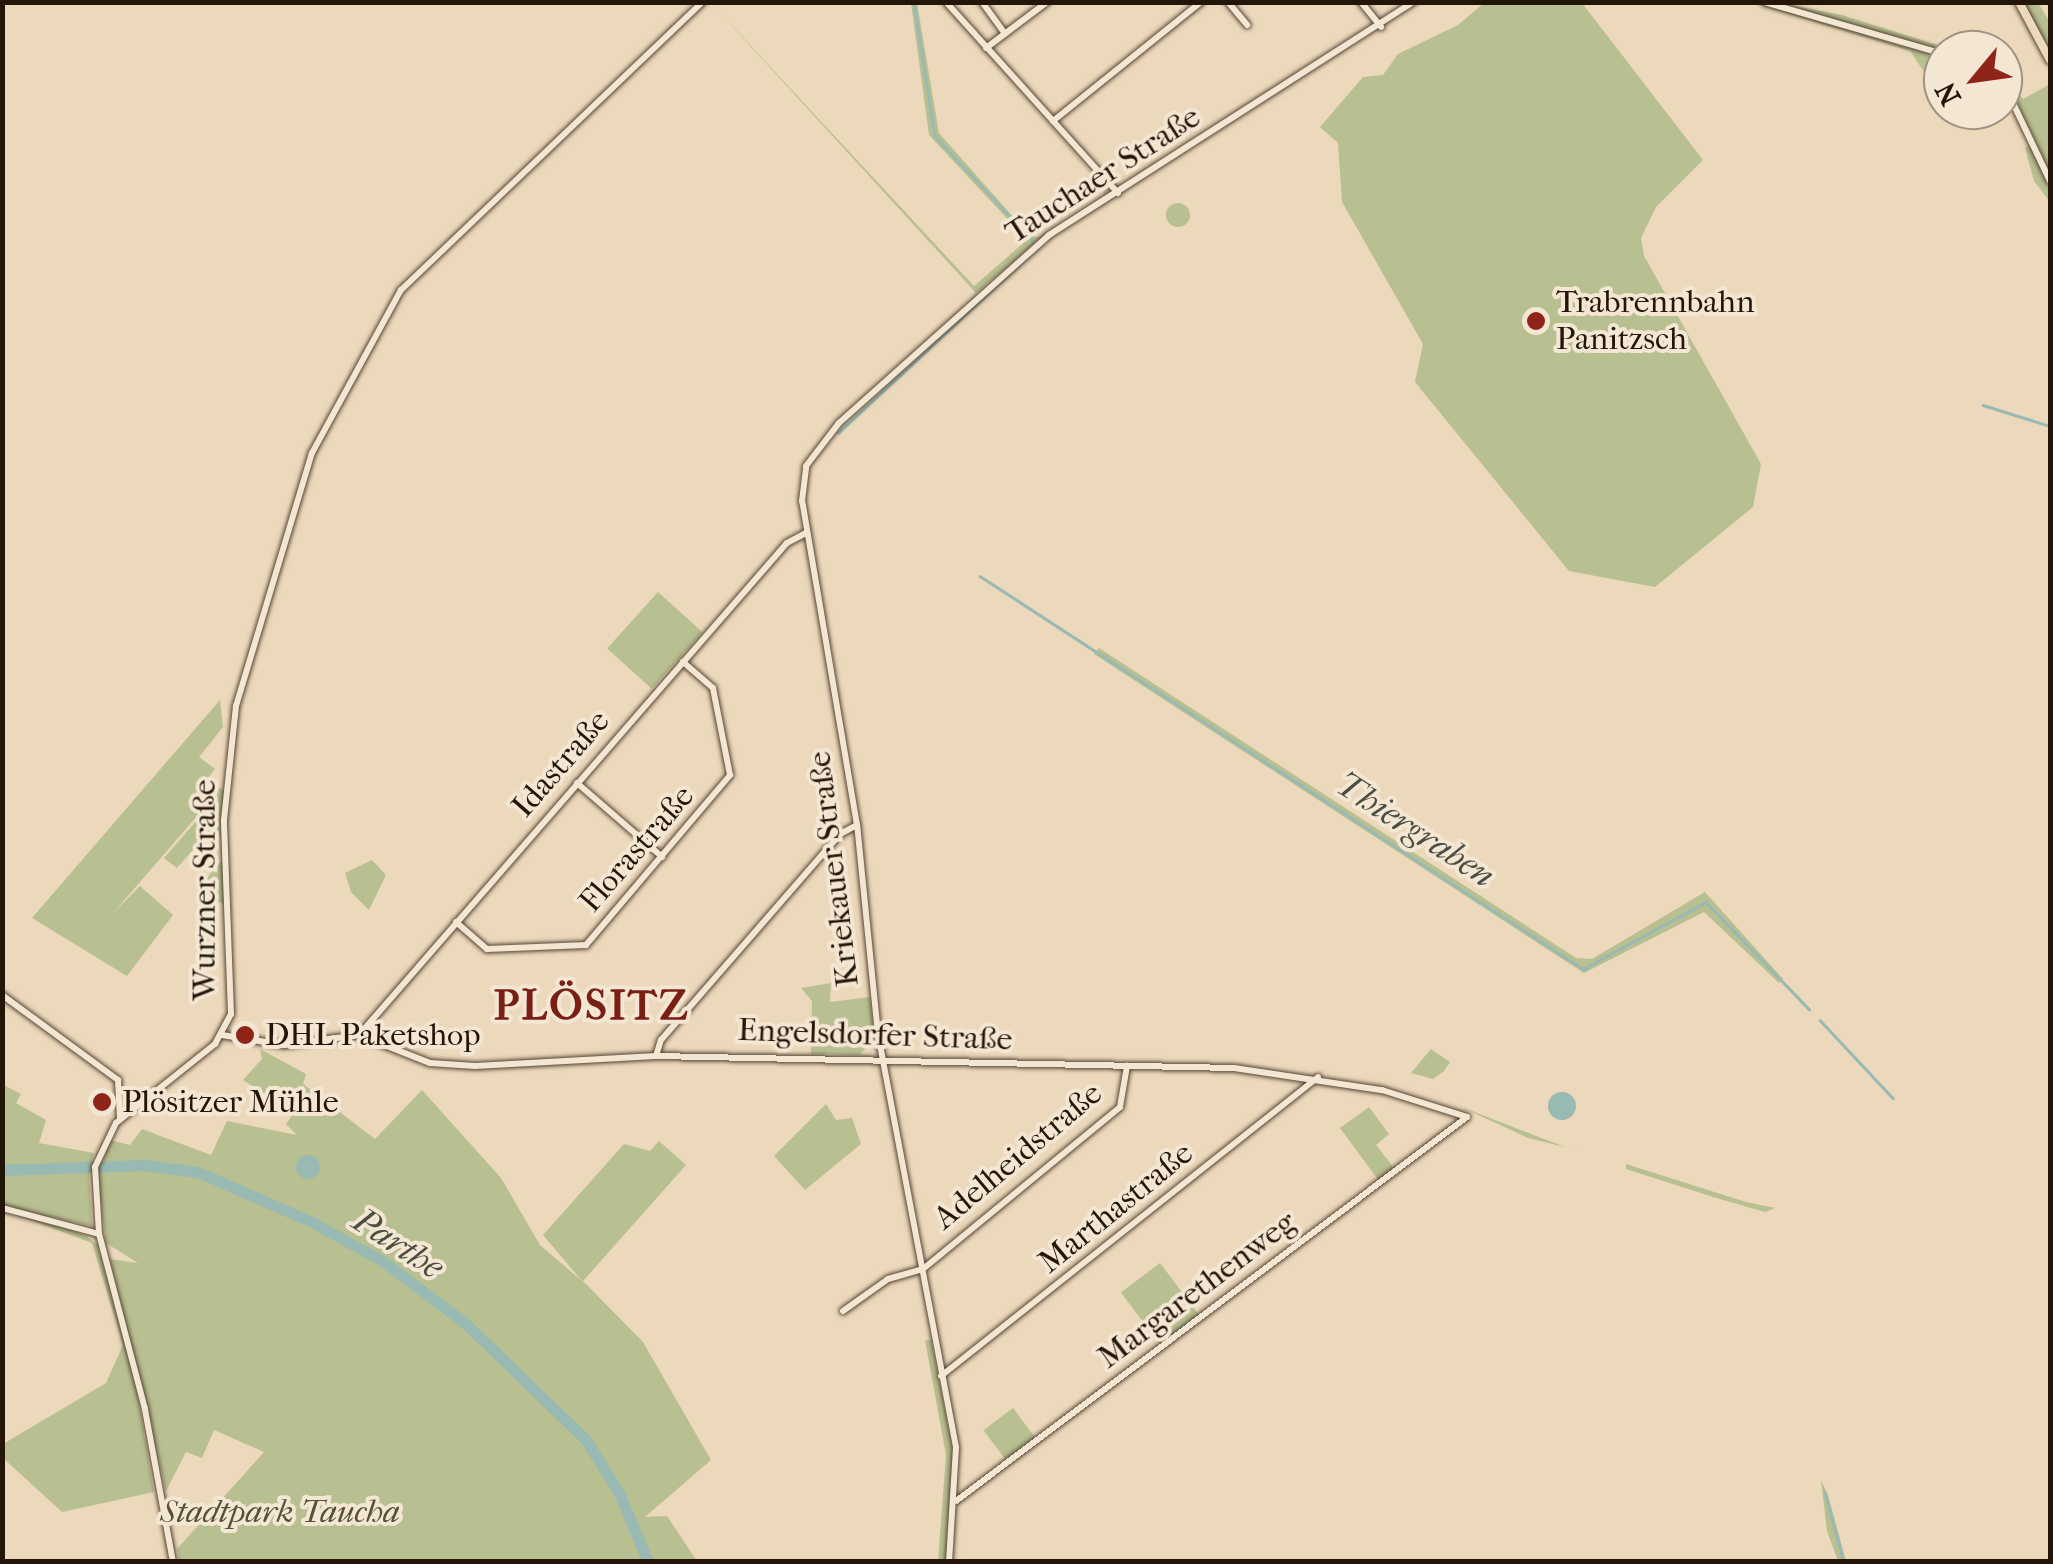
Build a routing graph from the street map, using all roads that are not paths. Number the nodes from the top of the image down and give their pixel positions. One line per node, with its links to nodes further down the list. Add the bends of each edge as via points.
1 (702, 2): 29 (street, Wurzner Straße, via 390,303 312,452 244,664 224,820 234,1000)
2 (946, 2): 14 (street)
3 (982, 2): 13 (street)
4 (1046, 2): 13 (street)
5 (1200, 2): 17 (street)
6 (1228, 2): 11 (street)
7 (1361, 2): 12 (street)
8 (1764, 2): 15 (street)
9 (2020, 2): 16 (main road)
10 (1410, 4): 12 (street, Tauchaer Straße)
11 (1247, 25)
12 (1381, 27): 20 (street, Tauchaer Straße)
13 (1005, 34): 14 (street)
14 (986, 48): 17 (street)
15 (1923, 48)
16 (2050, 60)
17 (1053, 121): 20 (street)
18 (2023, 124): 19 (street)
19 (2050, 181)
20 (1118, 192): 21 (street, Tauchaer Straße, via 1018,259 838,424)
21 (806, 466): 22 (street, Kriekauer Straße)
22 (806, 533): 23 (street, Idastraße, via 787,543); 25 (street, Kriekauer Straße)
23 (683, 662): 24 (street, Idastraße); 26 (street, Florastraße, via 713,688 730,774)
24 (578, 783): 26 (street); 27 (street, Idastraße)
25 (857, 824): 31 (street, via 828,848 661,1040); 32 (street, Kriekauer Straße)
26 (662, 857): 27 (street, Florastraße, via 586,945 487,949)
27 (456, 922): 30 (street, Idastraße)
28 (2, 995): 36 (street, via 118,1080)
29 (222, 1035): 30 (street, Engelsdorfer Straße, via 284,1044); 36 (street, Wurzner Straße, via 159,1094)
30 (360, 1035): 31 (street, Engelsdorfer Straße, via 430,1063)
31 (656, 1056): 32 (street, Engelsdorfer Straße)
32 (883, 1064): 33 (street, Engelsdorfer Straße); 39 (street, Kriekauer Straße)
33 (1127, 1066): 34 (street, Engelsdorfer Straße); 39 (street, Adelheidstraße, via 1120,1107)
34 (1318, 1077): 35 (street, Engelsdorfer Straße); 41 (street, Marthastraße)
35 (1467, 1116): 42 (street, Margarethenweg)
36 (120, 1118): 38 (street, Wurzner Straße, via 94,1178)
37 (2, 1208): 38 (street)
38 (99, 1234): 43 (street, Wurzner Straße, via 144,1409)
39 (918, 1270): 40 (street, Adelheidstraße, via 888,1279); 41 (street, Kriekauer Straße)
40 (843, 1310)
41 (942, 1376): 42 (street, Kriekauer Straße, via 956,1447)
42 (956, 1501): 44 (street, Kriekauer Straße)
43 (173, 1562)
44 (949, 1562)

